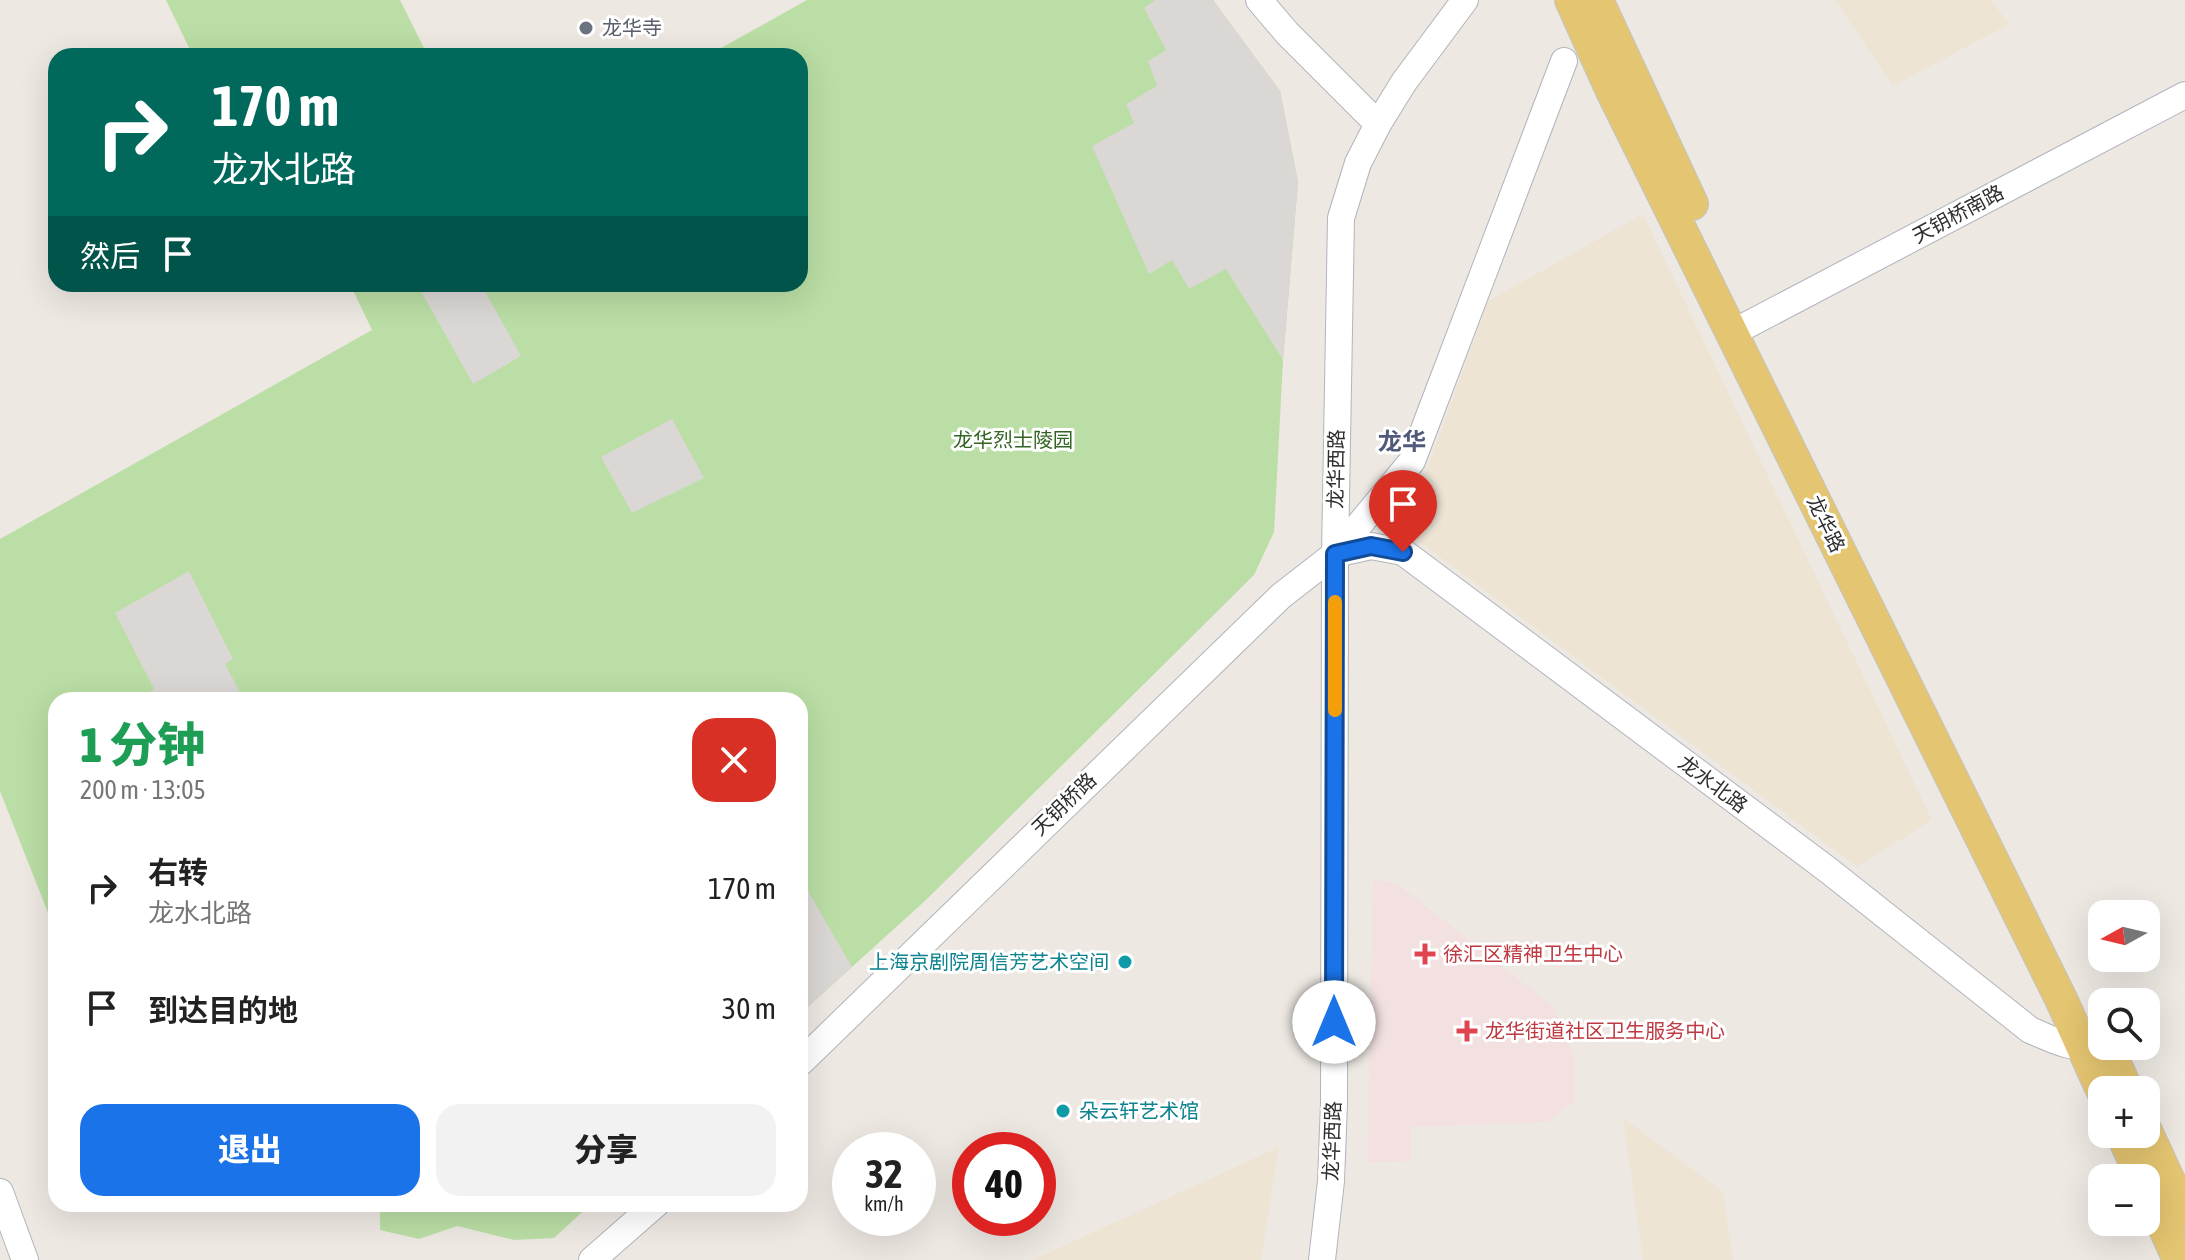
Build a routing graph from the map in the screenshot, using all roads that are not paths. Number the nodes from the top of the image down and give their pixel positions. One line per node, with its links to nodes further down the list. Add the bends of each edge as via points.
1 (1259, 0): 7 (street)
2 (1465, 0): 7 (street, 龙华西路)
3 (1571, 0): 8 (main road, 龙华路, via 1612,91)
4 (1597, 0): 8 (main road, 龙华路)
5 (1564, 61): 9 (street, 天钥桥路, via 1412,461)
6 (2185, 95): 8 (street, 天钥桥南路)
7 (1378, 124): 9 (street, 龙华西路, via 1358,163 1341,218)
8 (1741, 328): 10 (main road, 龙华路); 11 (main road, 龙华路)
9 (1335, 554): 12 (street, 龙水北路, via 1371,546 1403,552 1828,870 2030,1030 2061,1043); 13 (street, 天钥桥路, via 1270,607); 21 (street, 龙华西路, via 1334,1103)
10 (2088, 1011)
11 (2088, 1022)
12 (2088, 1042)
13 (808, 1055)
14 (2154, 1148): 17 (main road)
15 (0, 1192): 19 (street)
16 (647, 1212): 20 (street)
17 (2185, 1215)
18 (2160, 1218): 22 (main road)
19 (25, 1260)
20 (592, 1260)
21 (1322, 1260)
22 (2179, 1260)

